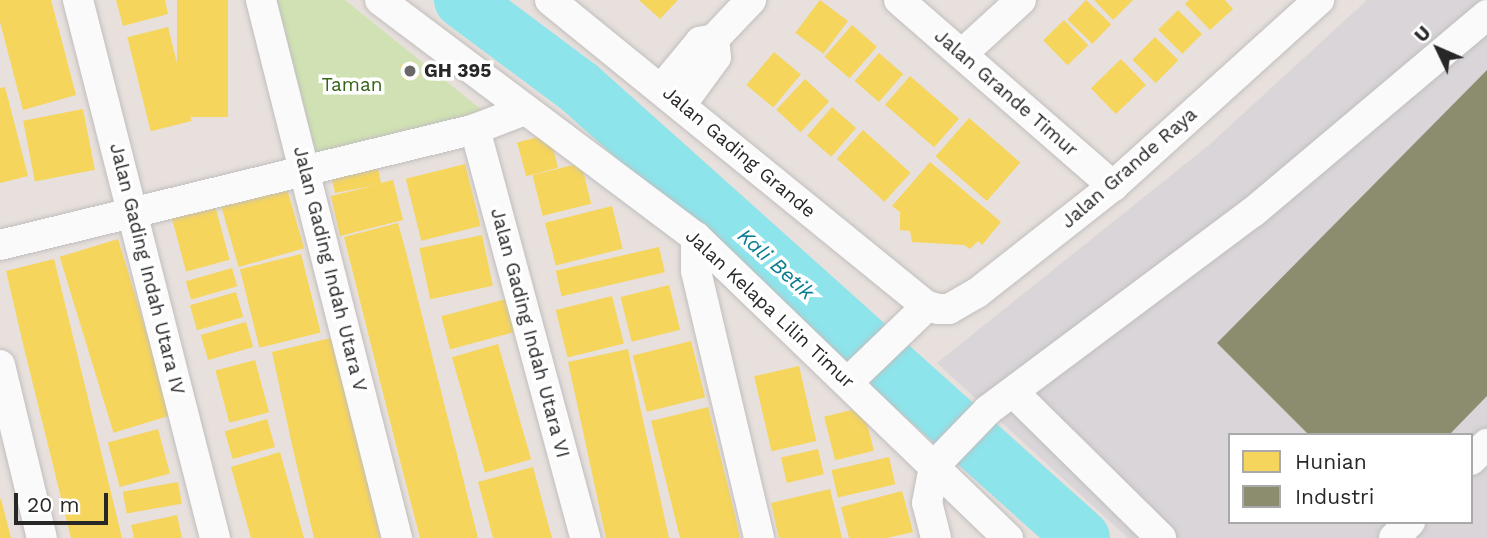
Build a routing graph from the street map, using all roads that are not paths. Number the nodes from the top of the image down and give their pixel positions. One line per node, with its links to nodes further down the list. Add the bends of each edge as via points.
1 (78, 0): 16 (street, Jalan Gading Indah Utara IV)
2 (261, 0): 14 (street, Jalan Gading Indah Utara V)
3 (380, 0): 12 (street, Jalan Kelapa Lilin Timur)
4 (550, 0): 11 (street, Jalan Gading Grande)
5 (751, 0): 11 (street, via 714,40 716,57)
6 (899, 0): 10 (street, Jalan Grande Timur)
7 (1021, 0): 10 (street)
8 (1319, 0): 15 (street, Jalan Grande Raya)
9 (1487, 15): 22 (street, via 1253,212)
10 (962, 54): 15 (street, Jalan Grande Timur)
11 (672, 96): 19 (street, Jalan Gading Grande)
12 (522, 111): 13 (street); 17 (street, Jalan Kelapa Lilin Timur)
13 (475, 129): 14 (street); 30 (street, Jalan Gading Indah Utara VI)
14 (307, 170): 16 (street); 29 (street, Jalan Gading Indah Utara V)
15 (1113, 186): 19 (street, Jalan Grande Raya, via 977,293 949,309)
16 (132, 211): 18 (street); 28 (street, Jalan Gading Indah Utara IV)
17 (696, 237): 21 (street, Jalan Kelapa Lilin Timur); 31 (street, via 696,271)
18 (0, 245)
19 (923, 309): 21 (street)
20 (0, 365): 27 (street)
21 (857, 382): 24 (street, Jalan Kelapa Lilin Timur)
22 (1013, 392): 24 (street, via 988,410 960,441); 34 (street)
23 (1487, 444): 25 (street)
24 (927, 458): 32 (street, via 927,503); 33 (street, Jalan Kelapa Lilin Timur)
25 (1473, 458)
26 (1408, 524): 35 (street)
27 (42, 538)
28 (215, 538)
29 (397, 538)
30 (584, 538)
31 (759, 538)
32 (936, 538)
33 (1008, 538)
34 (1161, 538)
35 (1394, 538)

